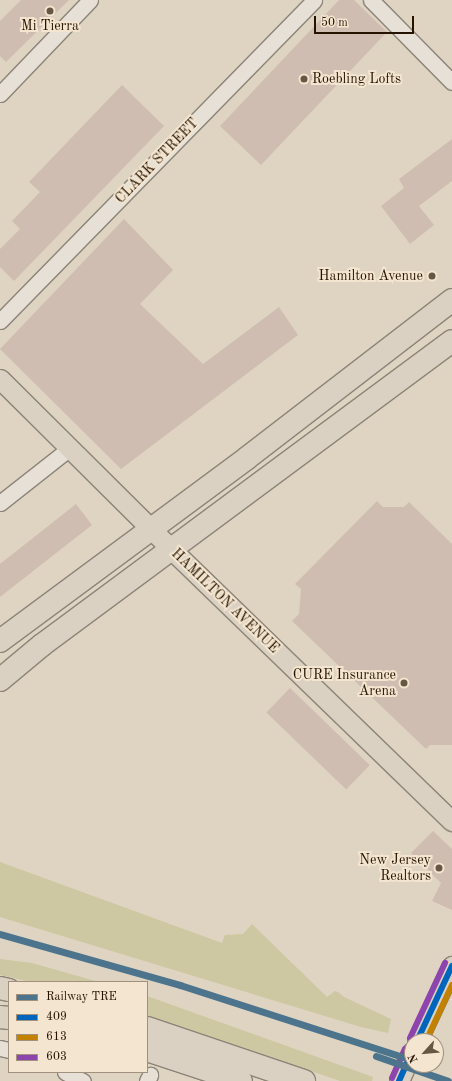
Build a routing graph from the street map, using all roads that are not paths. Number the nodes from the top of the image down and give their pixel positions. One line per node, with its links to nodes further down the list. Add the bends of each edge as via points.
1 (90, 0): 5 (street)
2 (314, 0): 7 (street, CLARK STREET)
3 (371, 0): 4 (street)
4 (452, 82)
5 (3, 86)
6 (452, 300): 14 (highway)
7 (0, 321)
8 (452, 341): 11 (highway)
9 (452, 358): 11 (highway)
10 (0, 379): 12 (main road, HAMILTON AVENUE)
11 (366, 406): 15 (highway)
12 (70, 448): 13 (street); 14 (main road, HAMILTON AVENUE)
13 (0, 503)
14 (151, 528): 15 (main road, HAMILTON AVENUE); 16 (highway)
15 (171, 549): 17 (highway); 18 (main road, HAMILTON AVENUE)
16 (0, 641)
17 (0, 680)
18 (452, 821)
19 (452, 969): 21 (main road)
20 (148, 1028): 27 (highway)
21 (421, 1033)
22 (148, 1050): 26 (highway)
23 (404, 1070): 28 (main road)
24 (67, 1073): 25 (street)
25 (83, 1081)
26 (241, 1081)
27 (304, 1081)
28 (399, 1081)

